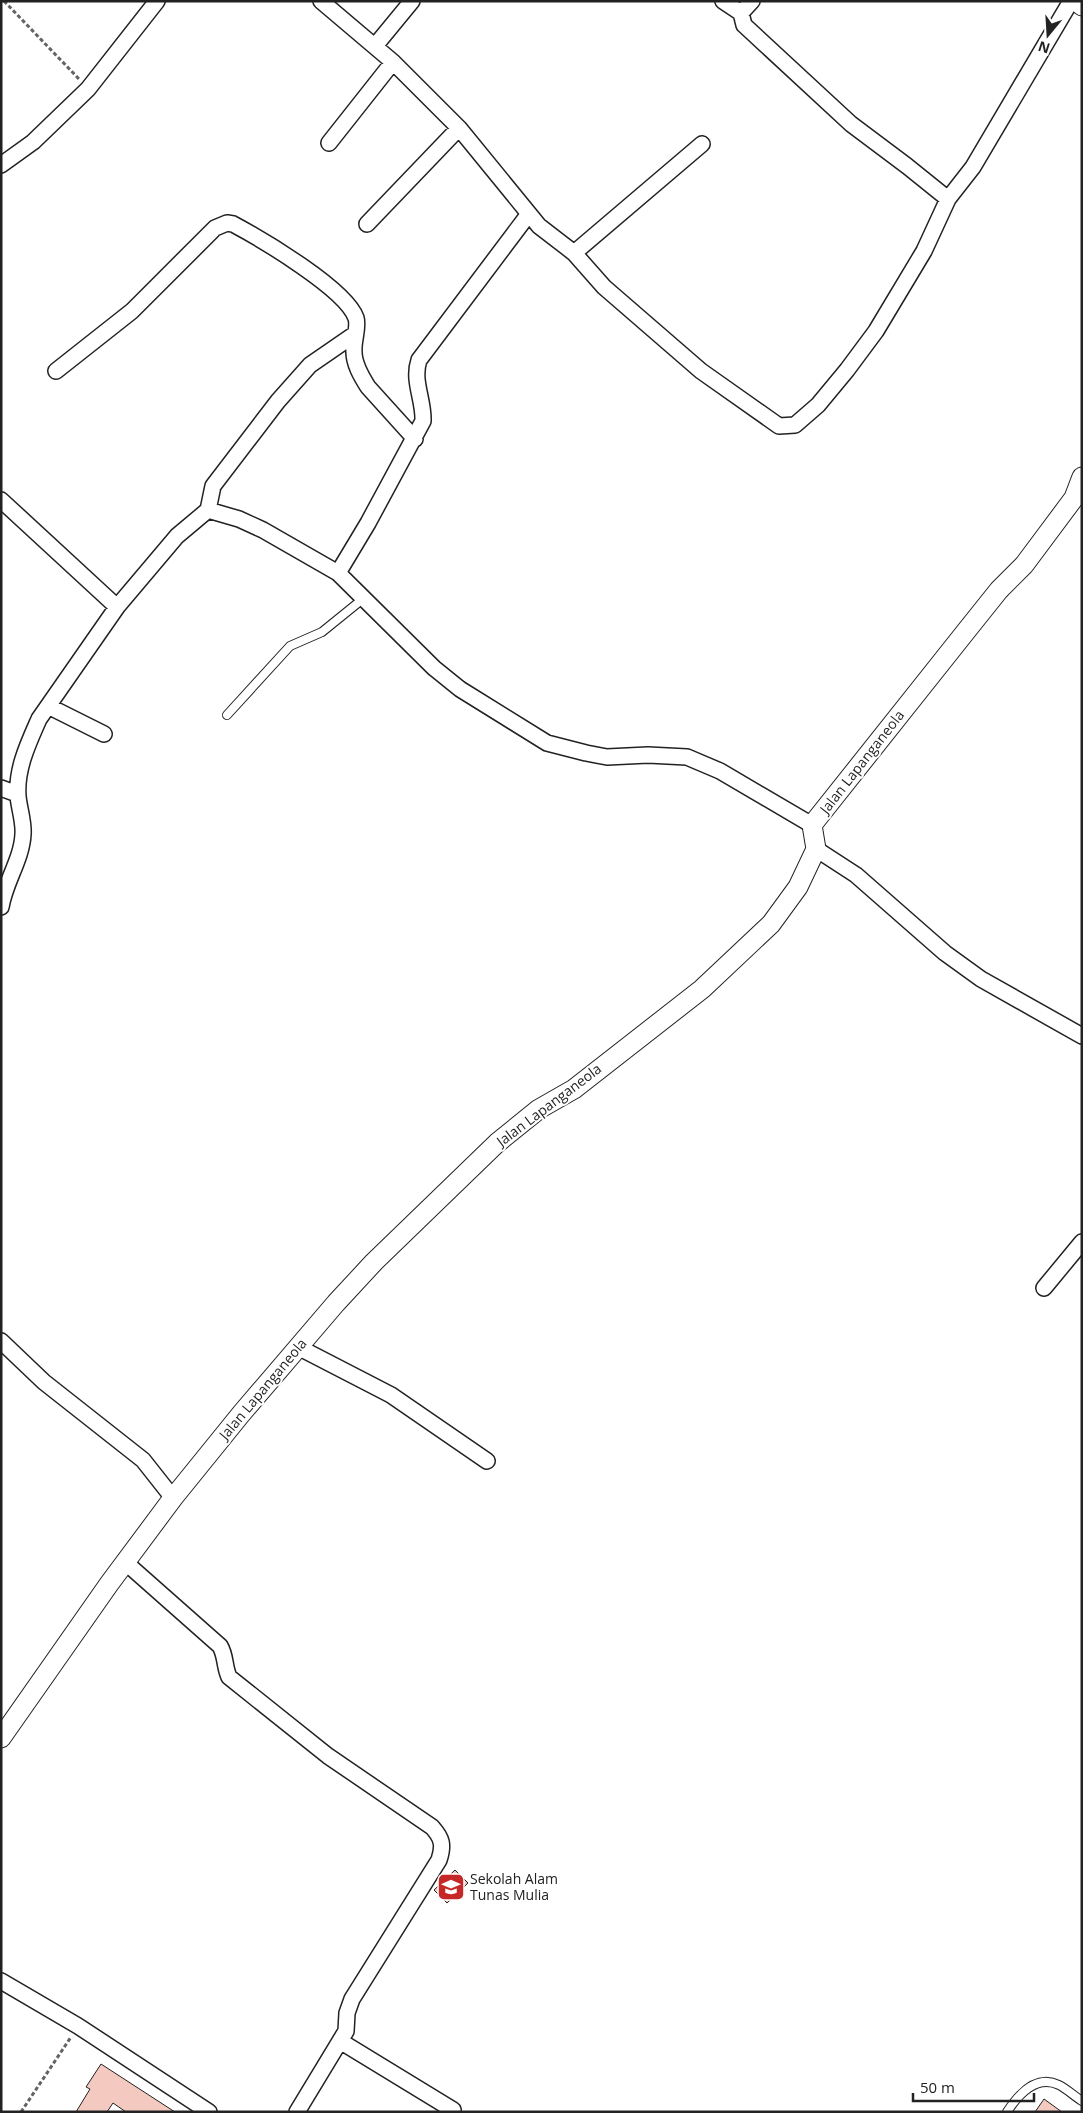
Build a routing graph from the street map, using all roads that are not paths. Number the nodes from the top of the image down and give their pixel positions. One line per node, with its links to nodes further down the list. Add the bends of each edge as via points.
1 (157, 1): 15 (street, via 88,89 33,142)
2 (321, 1): 10 (street)
3 (412, 1): 10 (street)
4 (723, 1): 9 (street)
5 (752, 1): 9 (street)
6 (1070, 1): 16 (street, via 973,167)
7 (1076, 1): 8 (street)
8 (1082, 6)
9 (741, 13): 16 (street, via 744,25 851,124)
10 (375, 46): 11 (street)
11 (393, 62): 12 (street); 13 (street)
12 (459, 128): 17 (street); 18 (street)
13 (329, 143)
14 (702, 144): 19 (street)
15 (1, 165)
16 (948, 200): 19 (street, via 924,251 876,330 818,405 795,425 779,426 701,371 604,287)
17 (528, 215): 19 (street); 22 (street, via 419,360 418,390 424,412)
18 (367, 224)
19 (574, 253)
20 (355, 334): 21 (street, via 356,319 348,303 278,250 227,223 215,228 132,311); 22 (street, via 354,353 362,378); 25 (street, via 310,365 278,401 213,486)
21 (56, 371)
22 (415, 439): 26 (street)
23 (1082, 477): 34 (street, Jalan Lapanganeola, via 1074,498 1024,565 999,590)
24 (1, 500): 28 (street)
25 (208, 510): 26 (street, via 263,530); 28 (street, via 177,536)
26 (338, 572): 27 (street)
27 (364, 598): 30 (lane, via 322,632 290,646); 34 (street, via 434,668 460,689 547,742 607,757 648,755 687,758 720,771)
28 (117, 607): 29 (street)
29 (48, 706): 31 (street); 33 (street, via 22,761 17,778)
30 (227, 715)
31 (104, 734)
32 (1, 788): 33 (street)
33 (18, 794): 36 (street, via 23,833)
34 (812, 825): 35 (street, Jalan Lapanganeola)
35 (816, 849): 37 (street, via 856,875 981,980); 41 (street, Jalan Lapanganeola, via 798,887 770,924 702,989 574,1089 539,1109 497,1142 374,1262)
36 (1, 907)
37 (1082, 1036)
38 (1082, 1242): 39 (street)
39 (1044, 1288)
40 (1, 1341): 43 (street, via 44,1382 143,1460)
41 (298, 1347): 42 (street, via 391,1395); 43 (street, Jalan Lapanganeola)
42 (486, 1460)
43 (173, 1498): 44 (street, Jalan Lapanganeola)
44 (125, 1562): 45 (street, Jalan Lapanganeola); 47 (street, via 220,1646 225,1655 228,1677 328,1756 432,1826 441,1836 440,1860 349,2005 346,2031)
45 (1, 1738)
46 (1, 1981): 50 (street, via 78,2026)
47 (340, 2041): 49 (street); 51 (street)
48 (1082, 2101): 52 (lane, via 1057,2084 1037,2083 1018,2095)
49 (453, 2110)
50 (209, 2112)
51 (297, 2112)
52 (1007, 2112)

